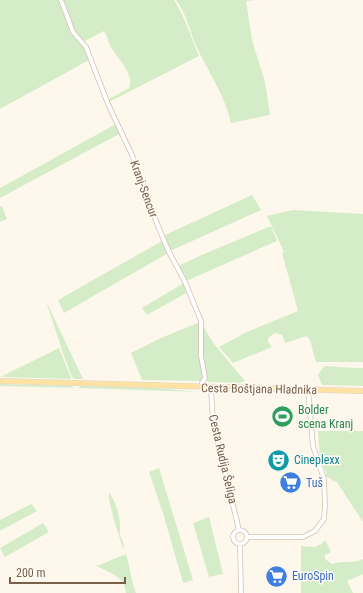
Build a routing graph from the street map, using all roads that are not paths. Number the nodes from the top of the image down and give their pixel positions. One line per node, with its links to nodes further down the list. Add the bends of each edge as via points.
1 (61, 0): 3 (street, Kranj-Sencur, via 73,32 86,47 132,156 158,226 201,321 200,356 205,378)
2 (0, 381): 4 (main road, Cesta Boštjana Hladnika)
3 (202, 383)
4 (211, 388): 5 (main road, Cesta Boštjana Hladnika); 7 (street, Cesta Rudija Šeliga, via 212,422)
5 (308, 390): 6 (main road, Cesta Boštjana Hladnika); 8 (street, via 313,446 324,480 324,519 315,531 303,537)
6 (363, 392)
7 (239, 530): 8 (street); 9 (street, via 234,533 233,538)
8 (247, 537): 9 (street)
9 (240, 544): 10 (street)
10 (241, 593)

